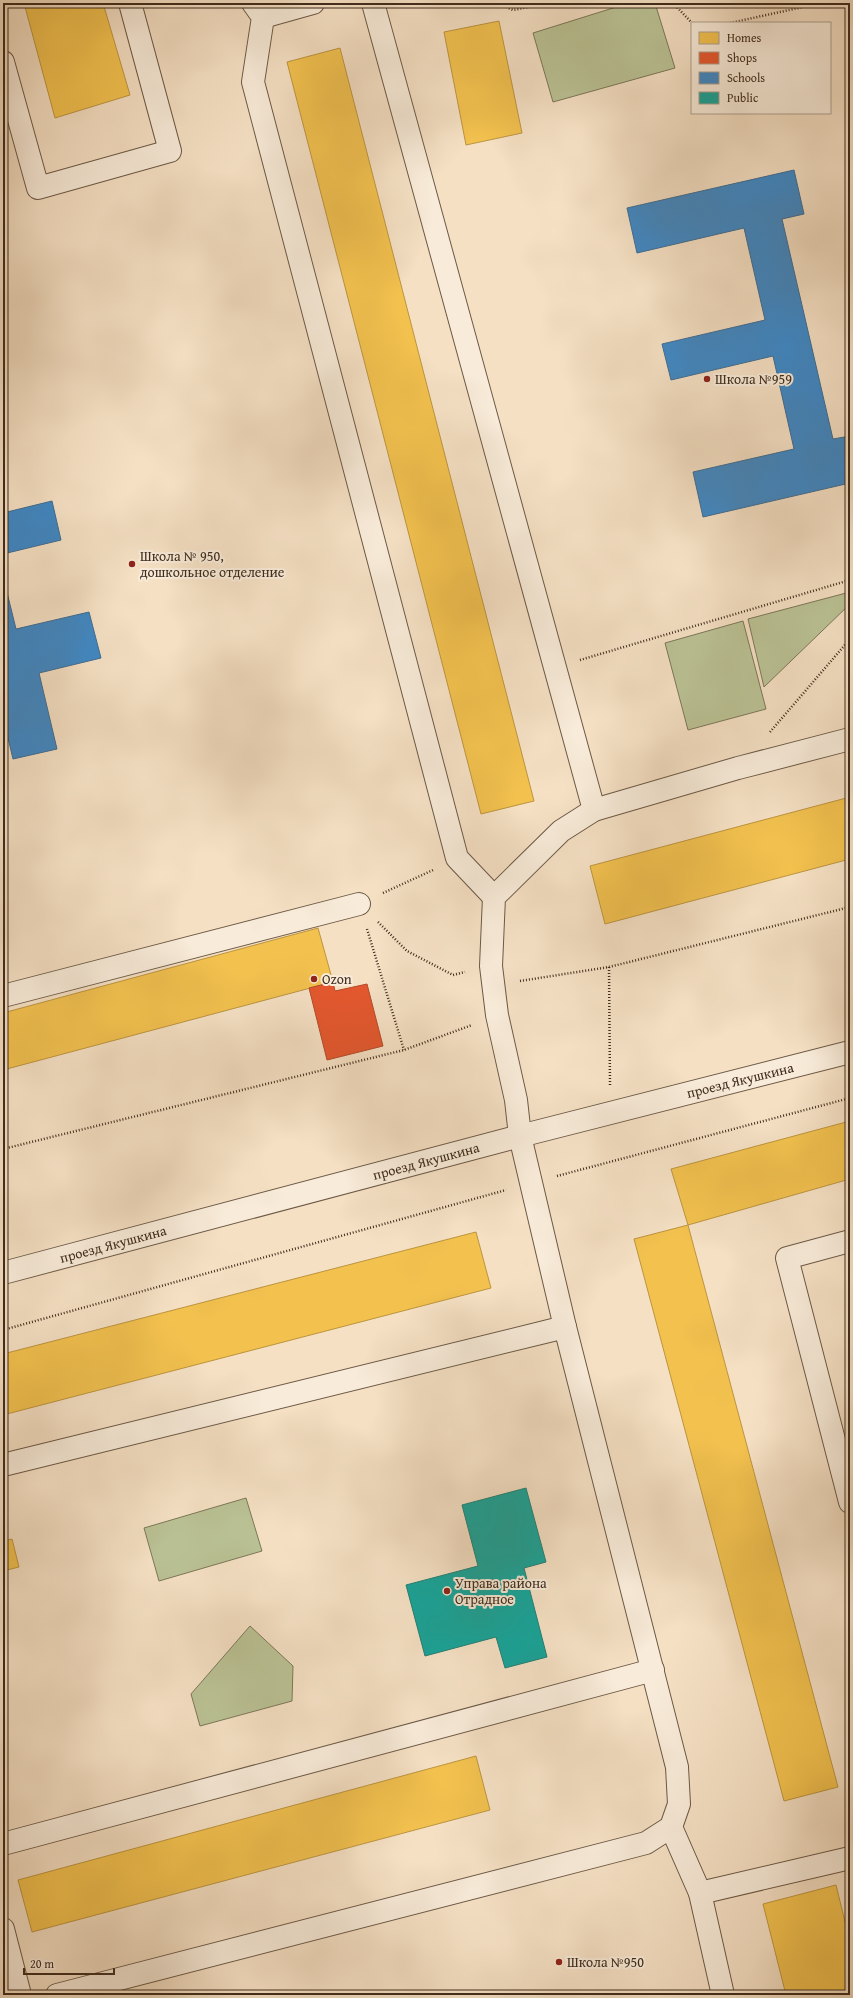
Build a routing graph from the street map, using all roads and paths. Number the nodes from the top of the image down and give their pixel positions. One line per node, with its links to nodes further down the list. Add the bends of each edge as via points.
1 (130, 3): 11 (street, via 170,151 38,188)
2 (313, 3): 8 (street)
3 (373, 3): 14 (street)
4 (498, 3): 5 (path, via 513,10)
5 (550, 3)
6 (673, 3): 9 (path)
7 (821, 3): 10 (path)
8 (258, 10): 18 (street, via 253,82)
9 (691, 22)
10 (735, 22)
11 (3, 62)
12 (850, 580): 14 (path)
13 (850, 639): 15 (path)
14 (554, 668): 17 (street)
15 (768, 733)
16 (850, 739): 17 (street)
17 (594, 810): 19 (street, via 561,831)
18 (457, 858): 19 (street); 20 (path)
19 (494, 897): 23 (street)
20 (359, 904): 23 (path, via 407,951 453,975); 24 (street); 26 (path)
21 (850, 907): 22 (path)
22 (609, 967): 23 (path); 29 (path)
23 (493, 976): 25 (street)
24 (3, 996)
25 (497, 1015): 26 (path); 30 (street, via 516,1100)
26 (404, 1050): 31 (path)
27 (850, 1052): 29 (street, проезд Якушкина)
28 (850, 1098): 32 (path)
29 (610, 1113): 30 (street, проезд Якушкина)
30 (520, 1136): 32 (street); 34 (street, проезд Якушкина)
31 (3, 1149)
32 (531, 1183): 35 (street); 36 (path)
33 (850, 1241): 38 (street, via 787,1258)
34 (3, 1273)
35 (565, 1328): 37 (street); 39 (street)
36 (3, 1330)
37 (3, 1465)
38 (850, 1502)
39 (653, 1670): 40 (street, via 677,1767 680,1804); 41 (street)
40 (671, 1827): 43 (street); 46 (street, via 646,1843)
41 (3, 1844)
42 (850, 1858): 43 (street)
43 (700, 1893): 47 (street)
44 (3, 1929): 45 (street)
45 (20, 1995)
46 (58, 1995)
47 (723, 1995)

